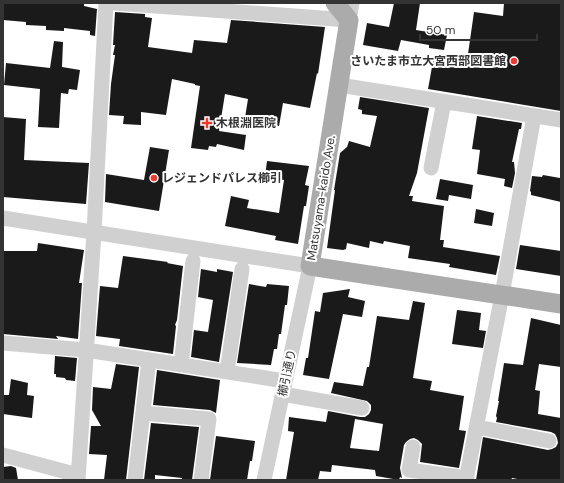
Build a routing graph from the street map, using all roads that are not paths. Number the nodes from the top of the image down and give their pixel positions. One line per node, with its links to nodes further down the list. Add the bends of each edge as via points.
1 (106, 3): 11 (street)
2 (114, 3): 4 (street)
3 (335, 3): 4 (main road)
4 (351, 11): 5 (main road, Matsuyama-kaido Ave.)
5 (339, 85): 6 (street); 13 (main road, Matsuyama-kaido Ave.)
6 (444, 102): 7 (street); 9 (street)
7 (534, 116): 8 (street); 15 (street)
8 (561, 120)
9 (431, 168)
10 (3, 218): 11 (street)
11 (94, 232): 13 (street); 18 (street)
12 (193, 262): 20 (street)
13 (310, 266): 15 (main road, Matsuyama-kaido Ave.); 22 (street, 櫛引通り)
14 (242, 270): 21 (street)
15 (502, 295): 16 (main road, Matsuyama-kaido Ave.); 25 (street)
16 (561, 304)
17 (3, 343): 18 (street)
18 (86, 350): 19 (street); 29 (street)
19 (150, 360): 20 (street); 24 (street)
20 (181, 365): 21 (street)
21 (227, 372): 22 (street)
22 (284, 387): 23 (street); 33 (street, 櫛引通り)
23 (362, 408)
24 (143, 413): 31 (street); 32 (street, via 209,419)
25 (477, 427): 26 (street); 30 (street)
26 (549, 441)
27 (413, 447): 30 (street, via 410,470)
28 (3, 455): 29 (street)
29 (78, 477)
30 (466, 479)
31 (135, 480)
32 (201, 480)
33 (264, 480)

